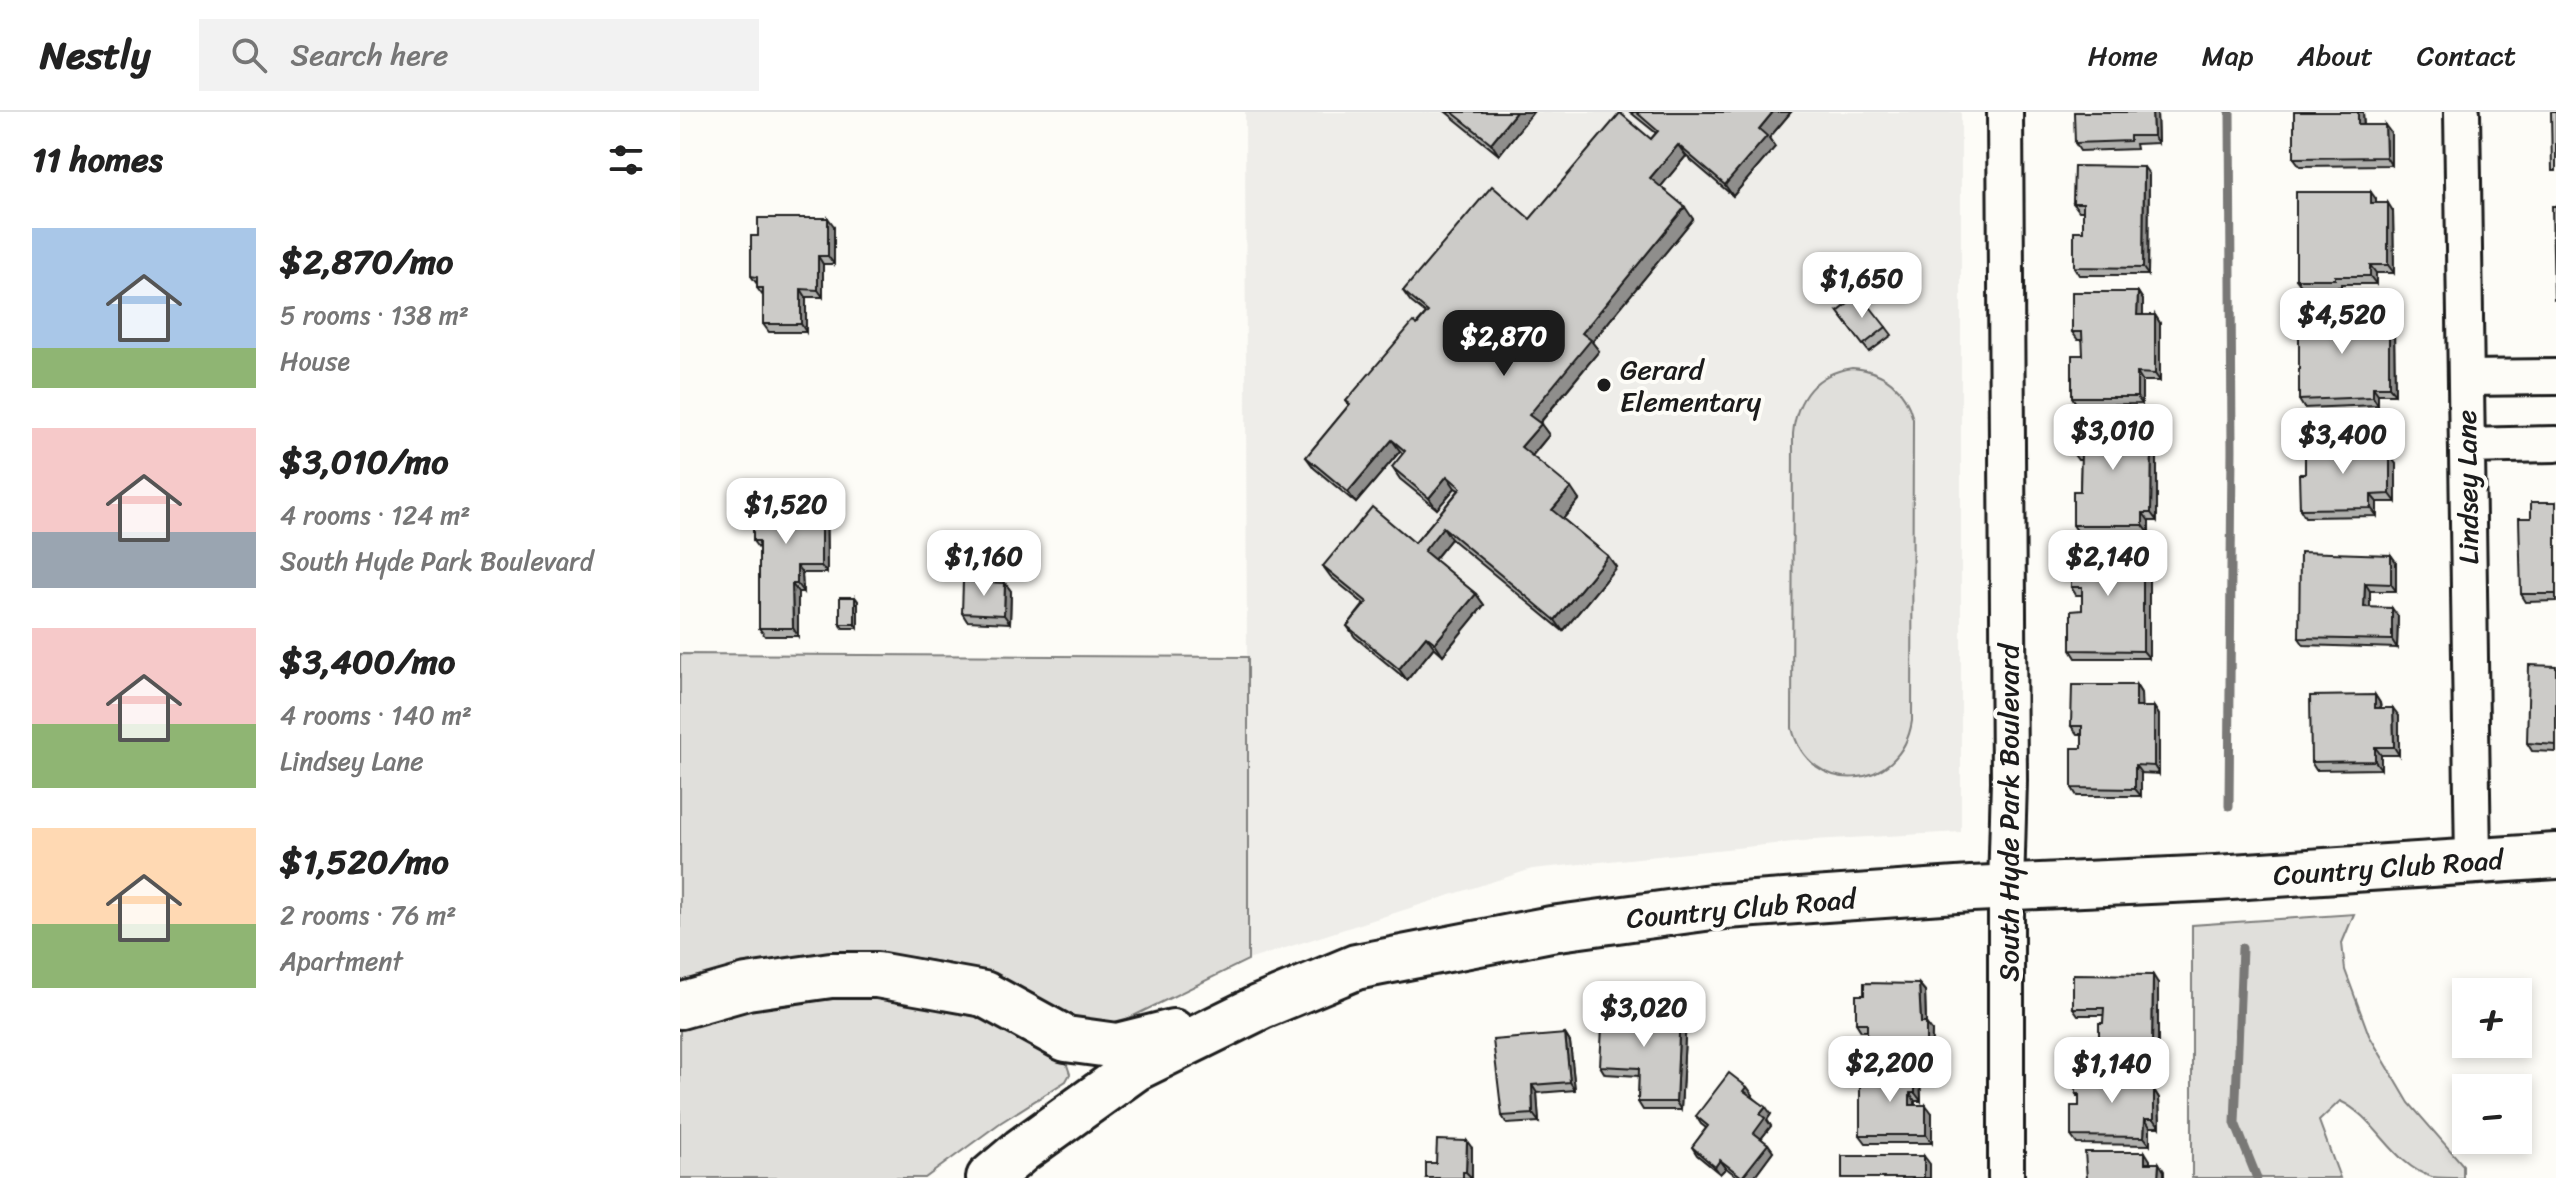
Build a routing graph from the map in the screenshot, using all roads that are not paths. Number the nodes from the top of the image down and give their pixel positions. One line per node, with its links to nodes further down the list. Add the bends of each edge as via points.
1 (2005, 112): 9 (street, South Hyde Park Boulevard)
2 (2462, 112): 4 (street, Lindsey Lane)
3 (2556, 377): 4 (street)
4 (2466, 378): 6 (street, Lindsey Lane)
5 (2556, 444): 6 (street)
6 (2467, 446): 8 (street, Lindsey Lane)
7 (2556, 856): 8 (main road, Country Club Road)
8 (2473, 862): 9 (main road, Country Club Road)
9 (2006, 888): 11 (main road, Country Club Road, via 1712,907 1551,929 1356,967); 13 (street, South Hyde Park Boulevard)
10 (680, 1006): 11 (main road, via 747,987 831,975 877,975 984,994 1066,1039 1117,1046)
11 (1242, 1016): 12 (main road, Country Club Road, via 1136,1068)
12 (989, 1178)
13 (2006, 1178)

